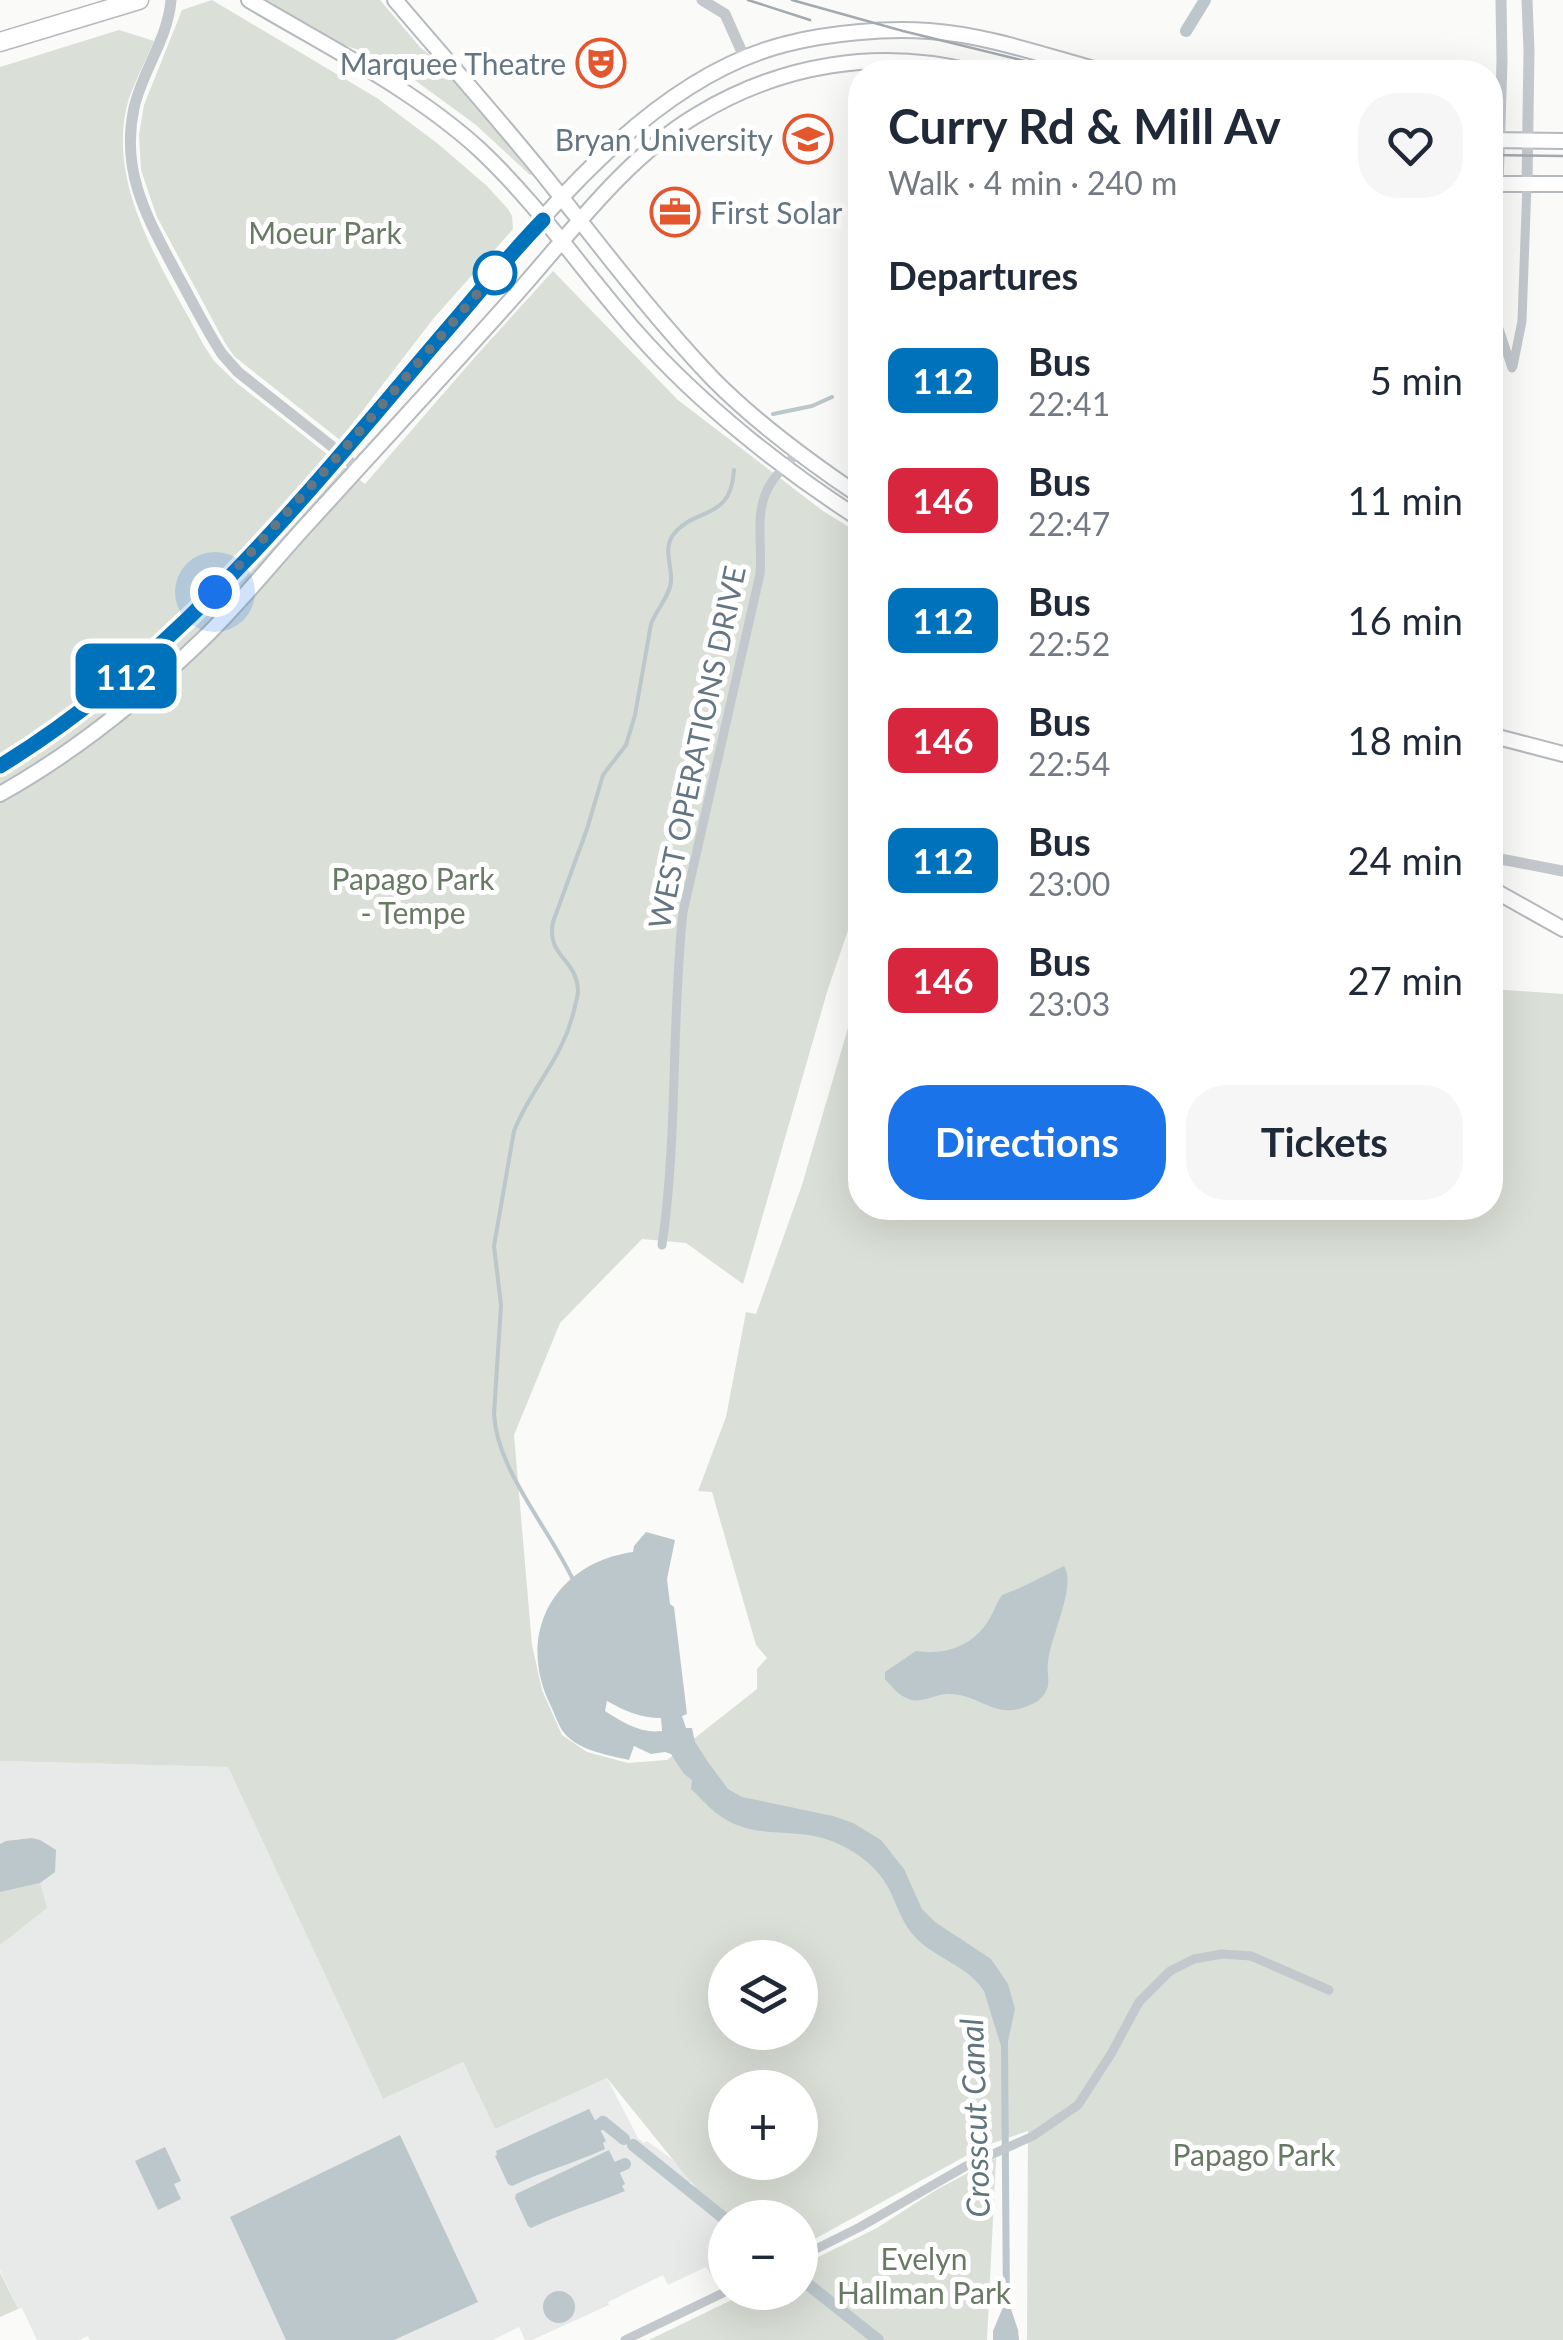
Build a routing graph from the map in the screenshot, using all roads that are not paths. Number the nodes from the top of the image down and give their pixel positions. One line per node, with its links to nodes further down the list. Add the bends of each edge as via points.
1 (139, 0): 8 (highway)
2 (171, 0): 25 (street, via 131,123 138,194 222,354)
3 (249, 0): 20 (main road, via 445,122)
4 (395, 0): 19 (main road)
5 (702, 0): 9 (street, via 725,14)
6 (1501, 0): 11 (street)
7 (1527, 0): 14 (street)
8 (0, 42)
9 (745, 59): 10 (main road, via 826,36 927,31); 19 (main road, via 651,114)
10 (1061, 60)
11 (1502, 60)
12 (848, 64): 21 (main road, via 760,83 716,104 670,133)
13 (1503, 140): 14 (main road)
14 (1528, 141): 15 (main road); 17 (street)
15 (1563, 141)
16 (1503, 184): 17 (main road)
17 (1528, 184): 18 (main road); 23 (street, via 1522,321 1512,368)
18 (1563, 184)
19 (562, 199): 20 (main road); 21 (main road)
20 (543, 220): 22 (main road); 25 (main road)
21 (579, 222): 22 (main road); 24 (main road, via 714,380)
22 (562, 243): 26 (main road, via 671,369); 27 (main road)
23 (1503, 341)
24 (798, 451): 26 (street, WEST OPERATIONS DRIVE); 28 (main road)
25 (340, 454): 27 (street); 32 (main road, via 151,654)
26 (787, 466): 29 (main road); 38 (street, WEST OPERATIONS DRIVE, via 763,499 760,574 683,912)
27 (358, 469): 33 (main road, via 167,672 99,730)
28 (848, 487)
29 (848, 510)
30 (1503, 738): 31 (main road)
31 (1563, 754)
32 (0, 766)
33 (0, 794)
34 (1503, 859): 35 (street)
35 (1563, 871)
36 (1503, 895): 37 (main road)
37 (1563, 929)
38 (662, 1245)
39 (1330, 1990): 40 (street, via 1251,1956 1222,1954 1170,1970 1139,2002 1078,2105 1033,2136)
40 (818, 2248)
41 (708, 2300): 42 (street)
42 (624, 2340)

